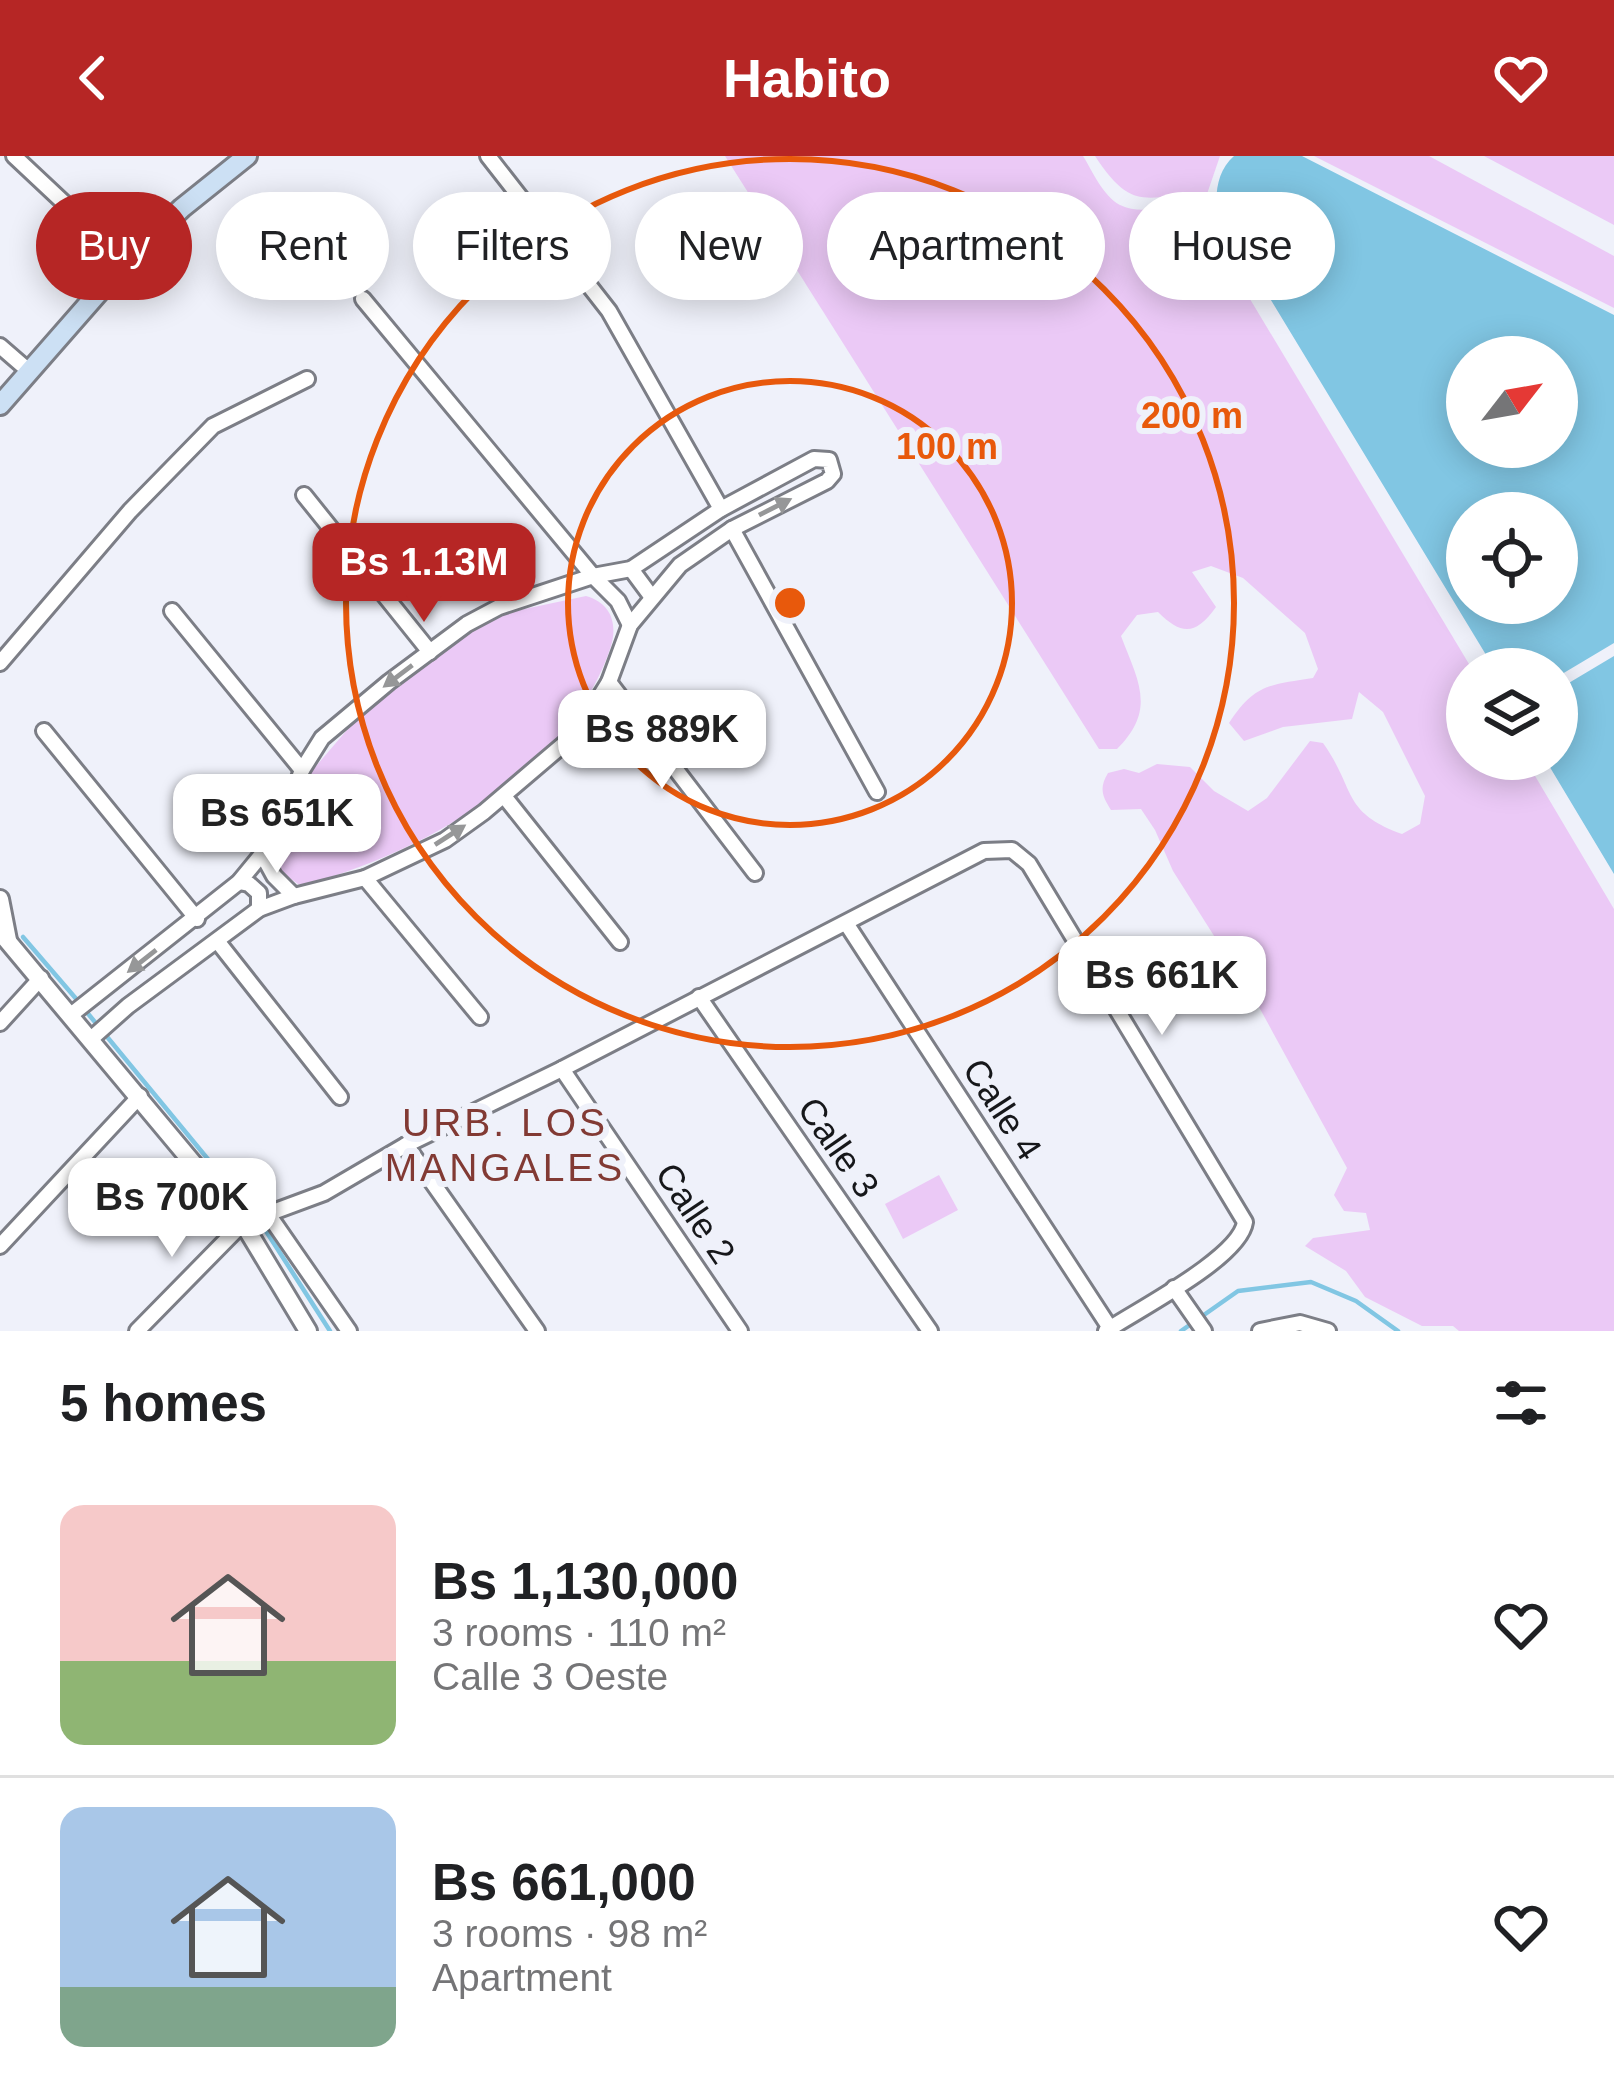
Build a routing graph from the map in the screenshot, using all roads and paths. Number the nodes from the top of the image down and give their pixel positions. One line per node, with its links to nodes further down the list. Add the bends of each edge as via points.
1 (248, 156): 5 (main road)
2 (488, 156): 13 (street, via 609,311)
3 (16, 157): 4 (street)
4 (53, 192)
5 (192, 200)
6 (92, 300): 9 (main road)
7 (364, 300): 16 (street)
8 (0, 346): 9 (street)
9 (30, 372): 11 (main road)
10 (307, 379): 21 (street, via 212,426)
11 (0, 405)
12 (304, 495): 20 (street)
13 (721, 509): 14 (street, one-way to 13, via 827,481 832,464 814,459); 15 (street)
14 (732, 530): 17 (street, via 680,565); 25 (street)
15 (631, 569): 16 (street); 17 (street)
16 (593, 576): 19 (street); 20 (street, via 499,607)
17 (652, 596): 19 (street)
18 (172, 611): 24 (street)
19 (630, 625): 22 (street)
20 (430, 652): 24 (street, one-way to 24, via 322,738)
21 (0, 663)
22 (609, 682): 26 (street, via 578,732); 28 (street)
23 (44, 731): 34 (street)
24 (302, 770): 27 (street)
25 (877, 792)
26 (504, 796): 29 (street, one-way to 26, via 445,840); 38 (street)
27 (262, 854): 30 (street); 31 (street)
28 (754, 873)
29 (365, 878): 31 (street); 42 (street)
30 (239, 882): 33 (street, via 259,893); 34 (street)
31 (294, 896): 33 (street)
32 (0, 899): 36 (street)
33 (260, 909): 37 (street)
34 (196, 919): 41 (street, one-way to 41)
35 (846, 923): 40 (street); 52 (street, via 984,851 1012,850 1029,864 1245,1222 1238,1240); 53 (street, Calle 4)
36 (4, 936): 39 (street)
37 (218, 942): 44 (street); 47 (street)
38 (620, 942)
39 (41, 978): 41 (street); 43 (street)
40 (699, 997): 45 (street); 59 (street, Calle 3)
41 (80, 1009): 44 (street)
42 (480, 1017)
43 (0, 1023)
44 (99, 1030): 46 (street)
45 (562, 1070): 48 (street); 58 (street, Calle 2)
46 (140, 1096): 50 (street); 51 (street)
47 (340, 1097)
48 (406, 1145): 49 (street, via 324,1193); 57 (street)
49 (268, 1214): 50 (street); 56 (street)
50 (243, 1223): 54 (street); 55 (street)
51 (0, 1246)
52 (1174, 1288): 53 (street); 60 (street)
53 (1108, 1330)
54 (137, 1331)
55 (308, 1331)
56 (349, 1331)
57 (537, 1331)
58 (740, 1331)
59 (930, 1331)
60 (1204, 1331)
61 (1260, 1331): 62 (street, via 1300,1323)
62 (1328, 1331)

